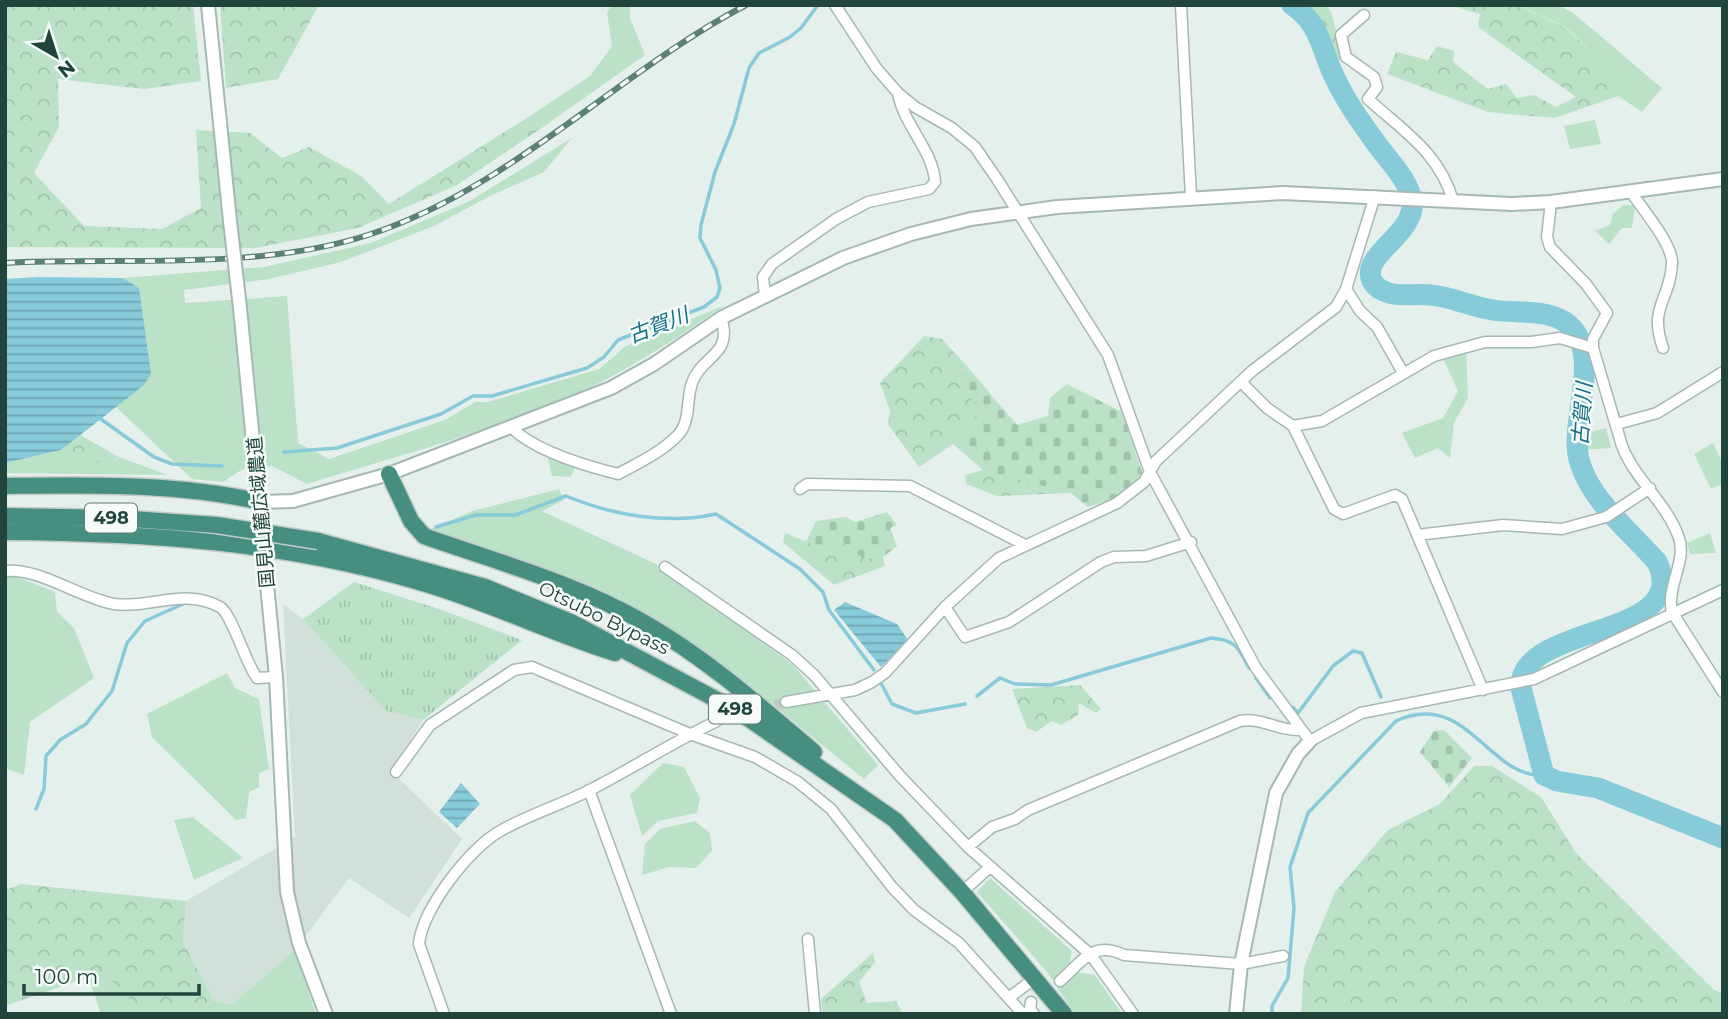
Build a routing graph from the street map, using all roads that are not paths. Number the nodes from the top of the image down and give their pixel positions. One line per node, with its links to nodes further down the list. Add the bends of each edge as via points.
1 (208, 5): 29 (street, 国見山麓広域農道, bridge)
2 (835, 5): 5 (street)
3 (1181, 5): 9 (street)
4 (1364, 15): 10 (street, via 1341,35 1346,57 1374,77 1377,87 1368,99 1425,149 1448,182)
5 (898, 93): 12 (street, via 975,147); 14 (street, via 902,113 934,167 935,182 929,189 868,202 835,219 772,264 763,276)
6 (1723, 179): 7 (street)
7 (1630, 191): 11 (street); 17 (street, via 1669,249 1672,262 1657,315)
8 (1375, 196): 9 (street); 10 (street); 13 (street)
9 (1191, 197): 12 (street)
10 (1453, 201): 11 (street)
11 (1551, 202): 16 (street, via 1550,247 1607,313 1593,339)
12 (1017, 212): 14 (street, via 911,234 843,258); 24 (street, via 1108,355)
13 (1346, 289): 18 (street, via 1377,327); 20 (street, via 1336,307)
14 (765, 296): 15 (street)
15 (721, 318): 23 (street, via 611,388); 23 (street, via 725,330 722,347 692,381 686,421 679,434 618,474 584,465 519,436)
16 (1583, 344): 18 (street, via 1560,338 1485,342 1434,355); 21 (street)
17 (1663, 348)
18 (1402, 371): 22 (street, via 1322,421)
19 (1723, 372): 21 (street, via 1657,413)
20 (1241, 382): 22 (street); 24 (street, via 1156,461)
21 (1617, 425): 27 (street, via 1628,460)
22 (1293, 426): 32 (street, via 1334,509 1343,514 1395,495 1402,499)
23 (511, 427): 25 (street)
24 (1150, 472): 33 (street); 34 (street, via 1117,503)
25 (388, 474): 29 (street, via 293,501); 53 (highway, via 411,521 424,536 550,579 642,622 724,675)
26 (5, 486): 29 (highway, via 95,485 230,495)
27 (1650, 488): 32 (street, via 1606,517 1562,529 1503,525); 40 (street, via 1679,538 1681,551 1669,601)
28 (800, 489): 34 (street, via 807,484 910,486)
29 (261, 502): 35 (street, 国見山麓広域農道)
30 (5, 516): 41 (highway, Otsubo Bypass / 498, bridge, via 217,525 318,541 485,587 573,623)
31 (5, 532): 35 (highway, via 104,533)
32 (1417, 535): 43 (street)
33 (1191, 542): 39 (street, via 1146,556 1101,562 1009,622 965,637); 48 (street, via 1256,668)
34 (1023, 544): 39 (street, via 999,558)
35 (264, 546): 41 (highway, via 425,583 491,605 559,636); 42 (street, 国見山麓広域農道)
36 (665, 567): 45 (street, via 792,655)
37 (5, 571): 42 (street, via 31,574 103,602 127,606 178,597 221,608 257,678)
38 (1723, 590): 40 (street)
39 (945, 607): 45 (street, via 885,673 855,690)
40 (1672, 612): 43 (street, via 1534,679); 44 (street)
41 (659, 667): 53 (highway, Otsubo Bypass / 498, via 736,710)
42 (276, 677): 65 (street, 国見山麓広域農道, via 287,892 299,943)
43 (1483, 690): 50 (street, via 1361,713)
44 (1723, 692)
45 (827, 694): 46 (street); 54 (street)
46 (786, 702)
47 (717, 721): 49 (street)
48 (1299, 730): 50 (street); 54 (street, via 1256,718 1240,720 1028,810 992,827)
49 (690, 734): 51 (street, via 532,667 514,670 430,725); 52 (street); 63 (street, via 755,757 799,782 831,809 906,902 959,943)
50 (1310, 741): 60 (street, via 1276,793)
51 (396, 772)
52 (589, 790): 66 (street, via 500,831 480,847 437,898 419,944); 67 (street)
53 (895, 820): 56 (highway, Otsubo Bypass / 498)
54 (968, 847): 55 (street)
55 (990, 867): 56 (street); 58 (street)
56 (962, 892): 61 (highway, Otsubo Bypass / 498)
57 (808, 939): 68 (street)
58 (1091, 955): 60 (street, via 1096,949 1110,948 1124,955); 62 (street); 72 (street)
59 (1283, 956): 60 (street)
60 (1241, 964): 73 (street)
61 (1035, 978): 63 (street); 71 (highway, Otsubo Bypass / 498)
62 (1060, 981)
63 (1010, 997): 69 (street)
64 (1031, 1002): 70 (street)
65 (326, 1014)
66 (444, 1014)
67 (671, 1014)
68 (815, 1014)
69 (1023, 1014)
70 (1034, 1014)
71 (1064, 1014)
72 (1133, 1014)
73 (1236, 1014)

